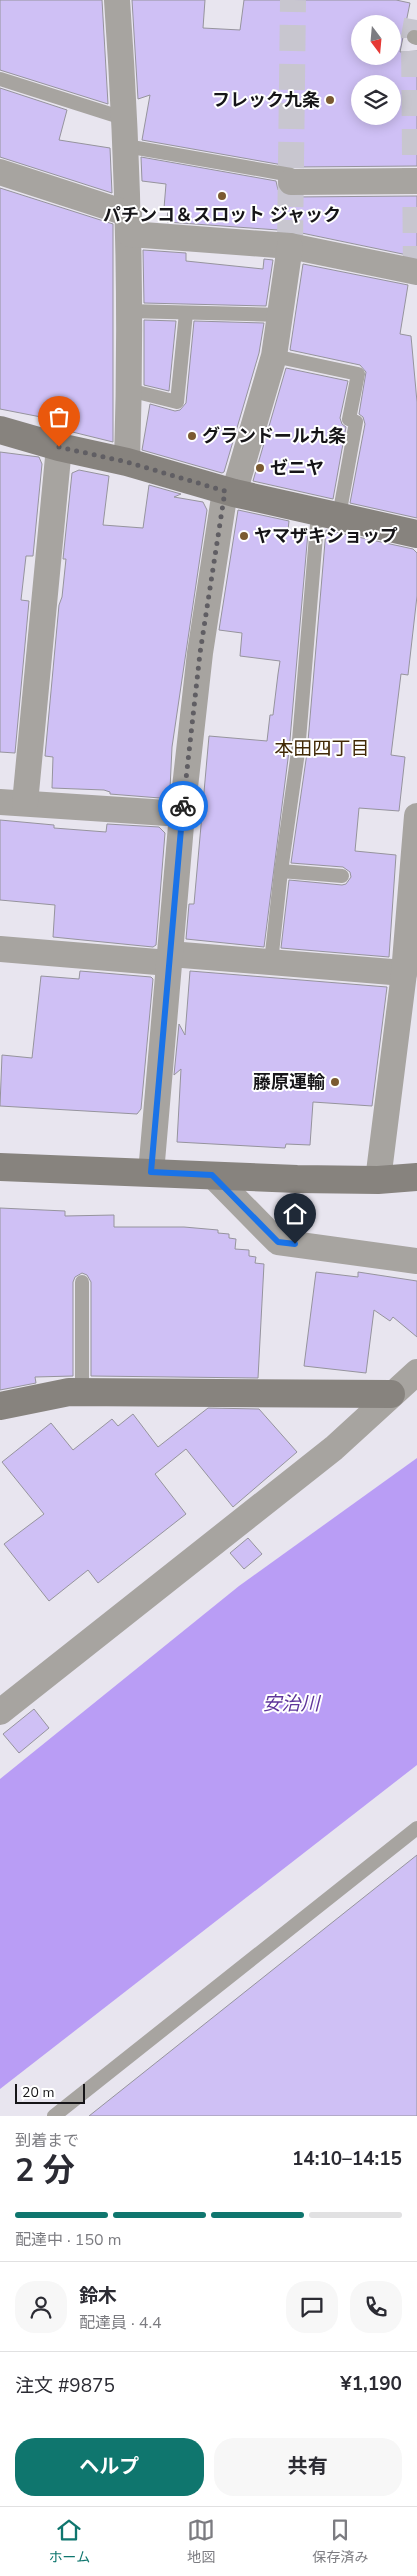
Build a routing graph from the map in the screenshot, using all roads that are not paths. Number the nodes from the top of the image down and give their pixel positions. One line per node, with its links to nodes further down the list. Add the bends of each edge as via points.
1 (117, 0): 3 (street)
2 (0, 79): 3 (lane)
3 (126, 119): 4 (street)
4 (126, 146): 6 (lane); 8 (street)
5 (0, 172): 8 (street)
6 (291, 179): 7 (street)
7 (416, 181)
8 (130, 224): 9 (street); 11 (street)
9 (290, 246): 10 (street); 13 (street)
10 (416, 277)
11 (128, 311): 12 (lane); 15 (street)
12 (186, 313): 13 (lane); 15 (lane, via 178,402)
13 (280, 315): 14 (street)
14 (274, 356): 19 (street); 20 (lane, via 358,374 349,418 356,422)
15 (130, 390): 18 (street)
16 (0, 430): 17 (street)
17 (59, 447): 18 (street); 22 (street)
18 (127, 462): 19 (street)
19 (229, 492): 20 (street); 23 (street, via 200,653)
20 (328, 514): 21 (street); 25 (lane)
21 (417, 534)
22 (12, 802): 23 (street)
23 (182, 814): 29 (street)
24 (417, 816): 27 (street)
25 (281, 871): 26 (lane); 30 (lane)
26 (342, 876)
27 (414, 893): 31 (street)
28 (0, 949): 29 (street)
29 (170, 958): 30 (street); 34 (street)
30 (272, 962): 31 (street)
31 (404, 973): 32 (street)
32 (409, 1002): 37 (street)
33 (0, 1167): 34 (street)
34 (151, 1172): 35 (street)
35 (212, 1175): 37 (street); 38 (street, via 278,1242)
36 (417, 1177): 37 (street)
37 (378, 1180)
38 (417, 1261)
39 (82, 1282): 41 (lane)
40 (417, 1372): 42 (street)
41 (82, 1392): 42 (street); 43 (street)
42 (391, 1394): 44 (street, via 334,1448)
43 (0, 1406)
44 (0, 1712)
45 (417, 1828): 46 (lane)
46 (54, 2116)

